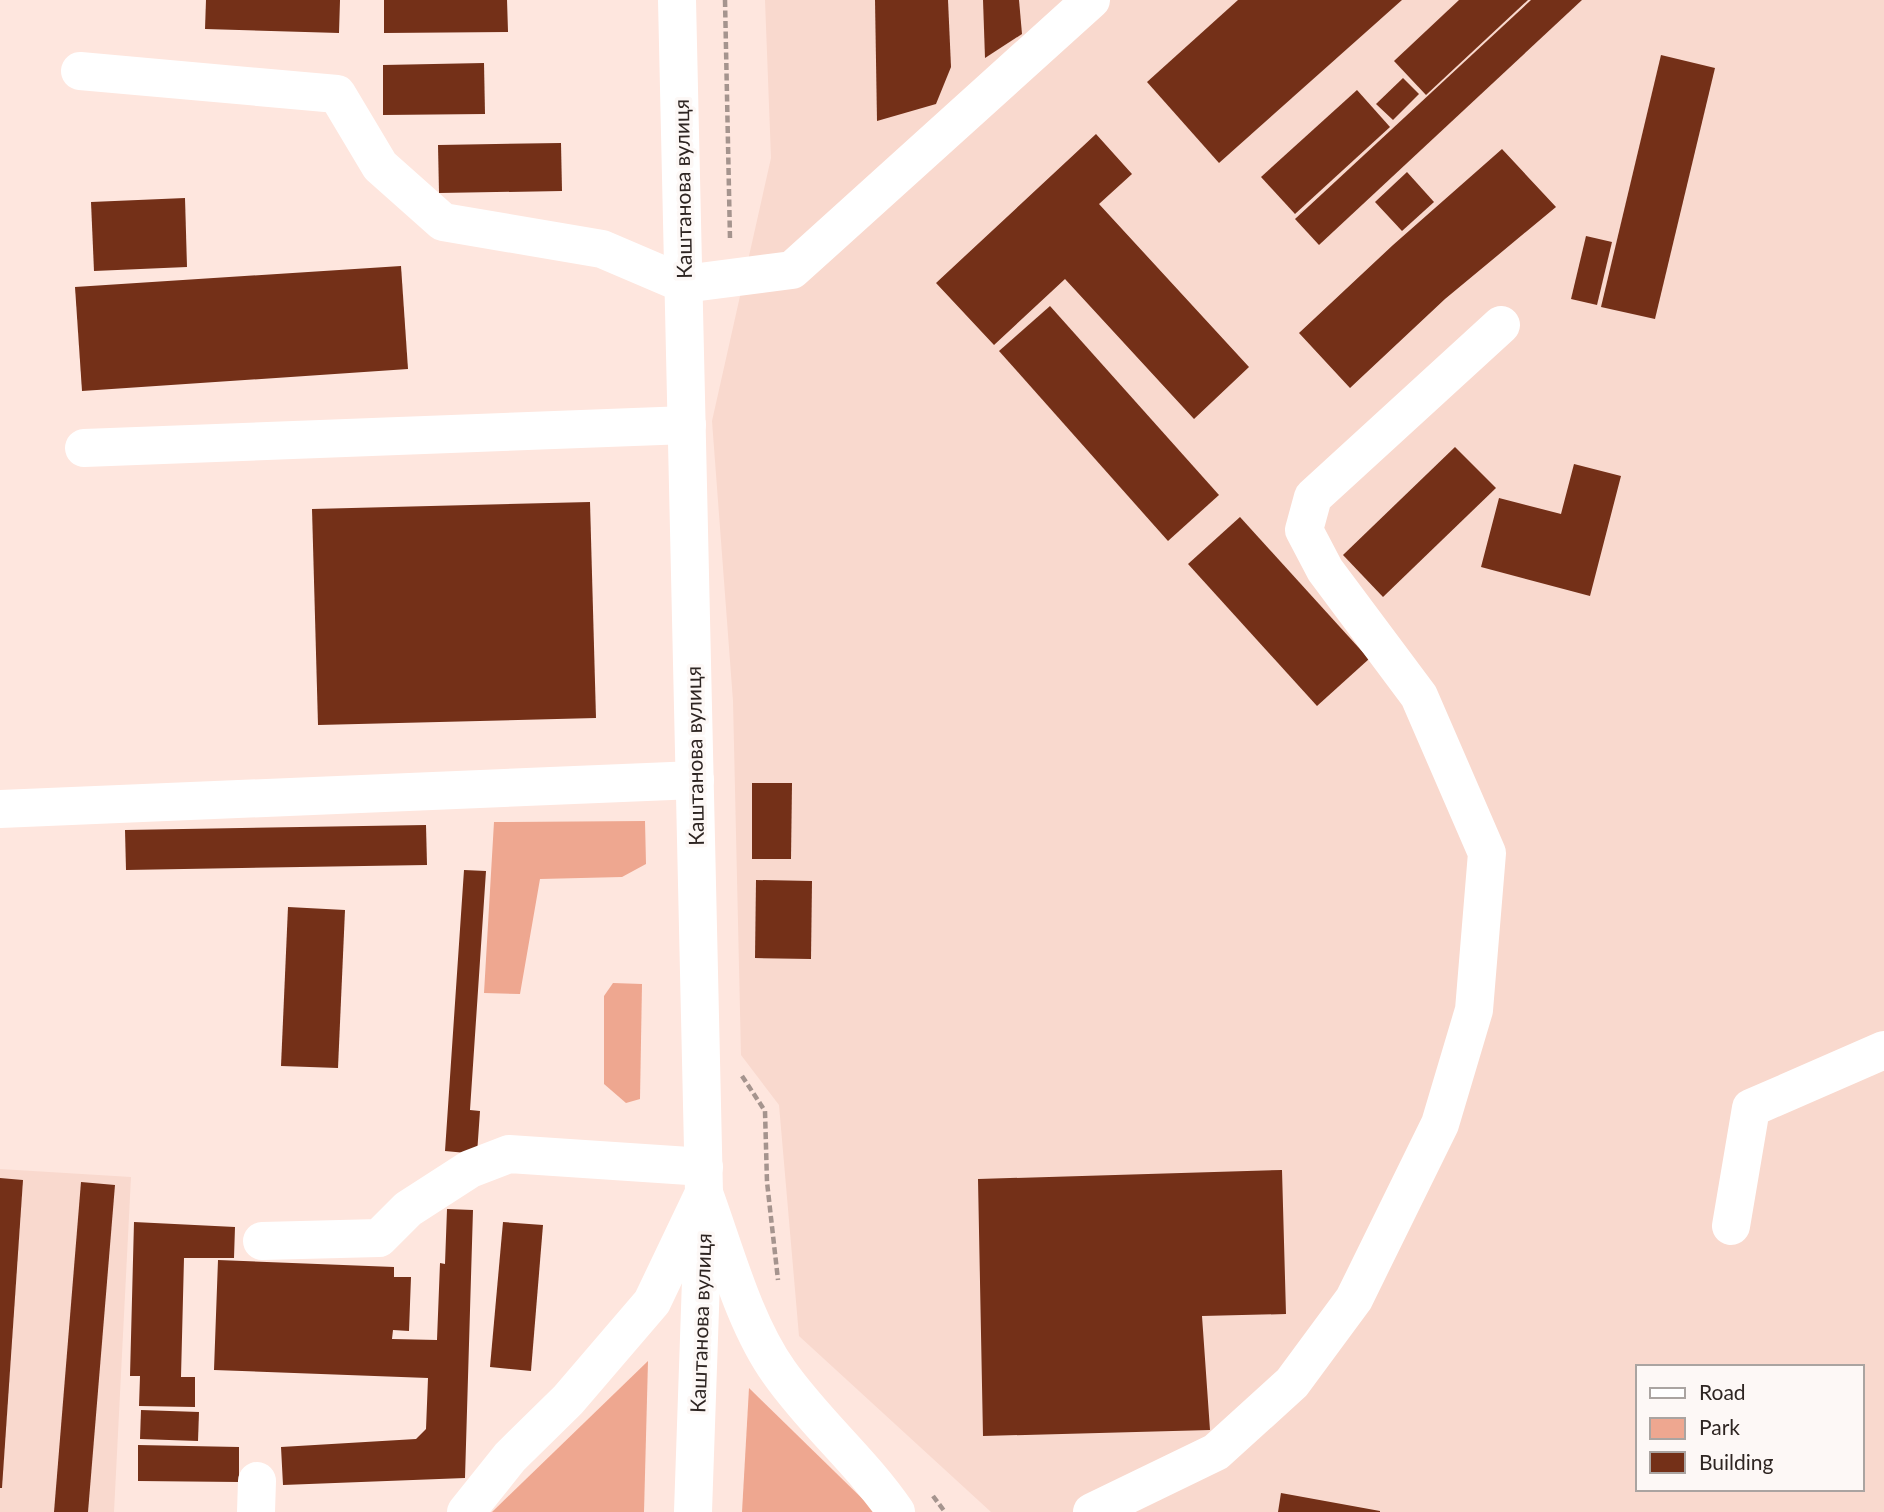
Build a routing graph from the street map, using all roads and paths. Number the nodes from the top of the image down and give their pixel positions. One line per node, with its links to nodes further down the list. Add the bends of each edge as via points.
1 (677, 0): 4 (street, Каштанова вулиця)
2 (1091, 0): 4 (street, via 792,270)
3 (80, 71): 4 (street, via 337,94 380,166 443,222 602,249)
4 (684, 284): 6 (street, Каштанова вулиця)
5 (1501, 325): 21 (street, via 1313,497 1304,530 1325,570 1419,696 1487,853 1475,1010 1440,1124 1354,1299 1292,1383 1216,1452)
6 (687, 425): 7 (street); 8 (street, Каштанова вулиця)
7 (84, 448)
8 (695, 780): 9 (street); 11 (street, Каштанова вулиця)
9 (0, 809)
10 (1884, 1050): 13 (street, via 1751,1108)
11 (704, 1180): 14 (street, via 509,1154 470,1169 418,1202 380,1238); 17 (street, via 652,1302 568,1400 510,1457); 18 (street, Каштанова вулиця); 19 (street, via 753,1325 778,1371)
12 (767, 1182): 15 (path)
13 (1731, 1226)
14 (262, 1241)
15 (778, 1282)
16 (925, 1487): 20 (path)
17 (466, 1512)
18 (692, 1512)
19 (897, 1512)
20 (944, 1512)
21 (1092, 1512)

